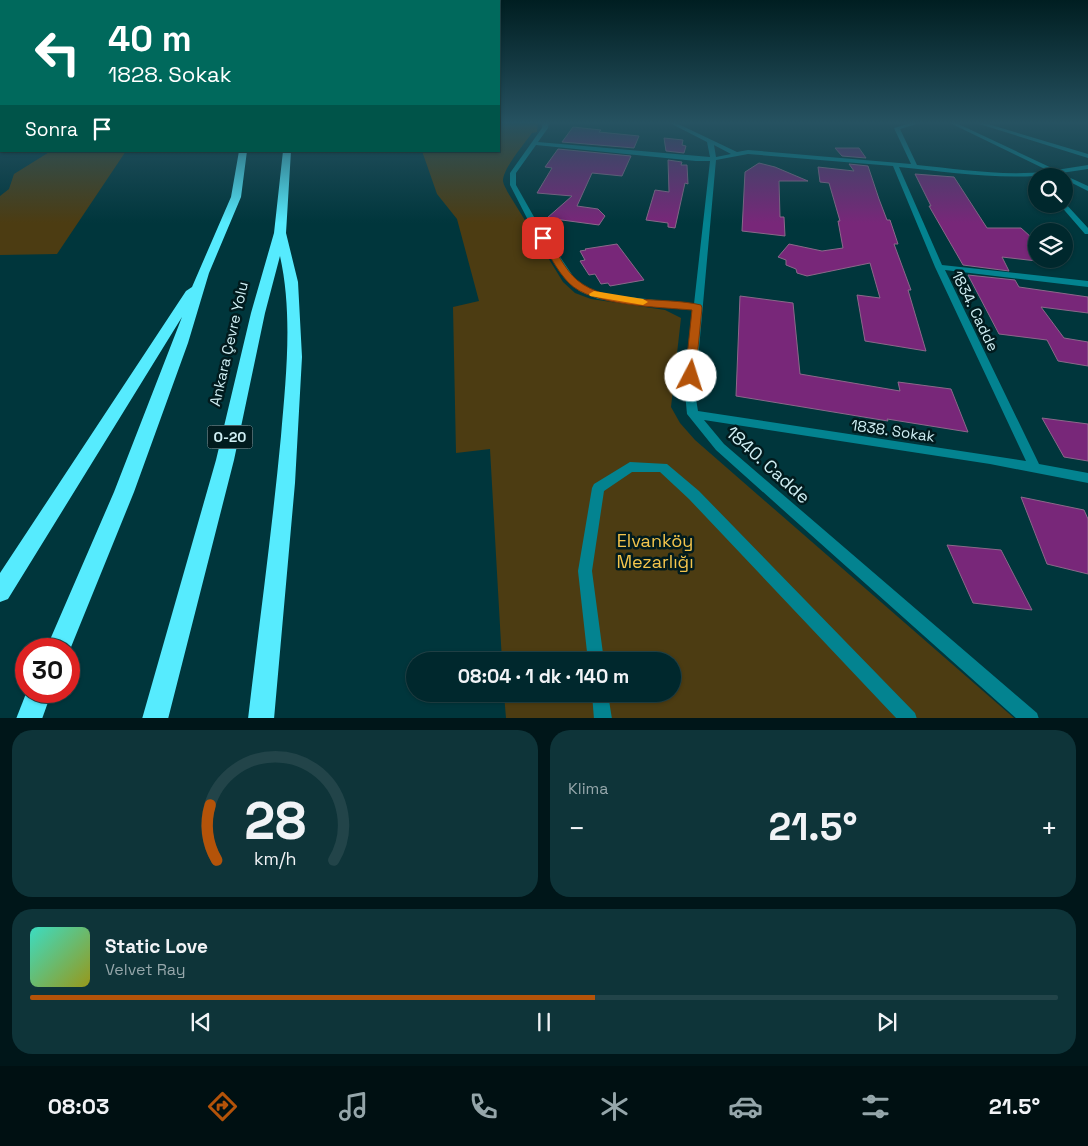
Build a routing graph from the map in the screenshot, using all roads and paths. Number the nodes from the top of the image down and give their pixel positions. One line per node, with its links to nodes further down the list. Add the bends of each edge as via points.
1 (242, 156): 23 (highway, via 236,197)
2 (287, 156): 20 (highway, Ankara Çevre Yolu / O-20)
3 (526, 156): 25 (street, via 513,173 513,185 534,224 572,281 598,296)
4 (673, 156): 10 (street)
5 (712, 156): 10 (street)
6 (729, 156): 10 (street)
7 (784, 156): 11 (street)
8 (910, 156): 12 (street)
9 (1020, 156): 14 (street)
10 (712, 159): 25 (street)
11 (896, 166): 12 (street); 22 (street, 1834. Cadde)
12 (915, 167): 16 (street)
13 (1088, 167): 15 (street)
14 (1046, 168)
15 (1073, 171)
16 (1028, 176)
17 (1073, 182): 18 (street)
18 (1088, 190)
19 (1070, 213): 21 (street)
20 (280, 232): 35 (highway, Ankara Çevre Yolu / O-20, via 225,460); 36 (highway, via 292,282 295,357 286,483)
21 (1088, 232)
22 (939, 267): 24 (street); 27 (street, 1834. Cadde)
23 (203, 273): 29 (highway); 30 (highway, via 181,343 124,492)
24 (1088, 284)
25 (697, 308): 26 (street, via 690,393)
26 (693, 414): 27 (street, 1838. Sokak); 39 (street, 1840. Cadde, via 720,447)
27 (1034, 466): 28 (street, 1838. Sokak)
28 (1088, 478)
29 (0, 592)
30 (63, 638)
31 (595, 652): 38 (street, via 586,571 598,488 630,467 663,467 694,495)
32 (601, 702): 37 (street)
33 (35, 703): 34 (highway)
34 (29, 718)
35 (155, 718)
36 (261, 718)
37 (603, 718)
38 (909, 718)
39 (1031, 718)

